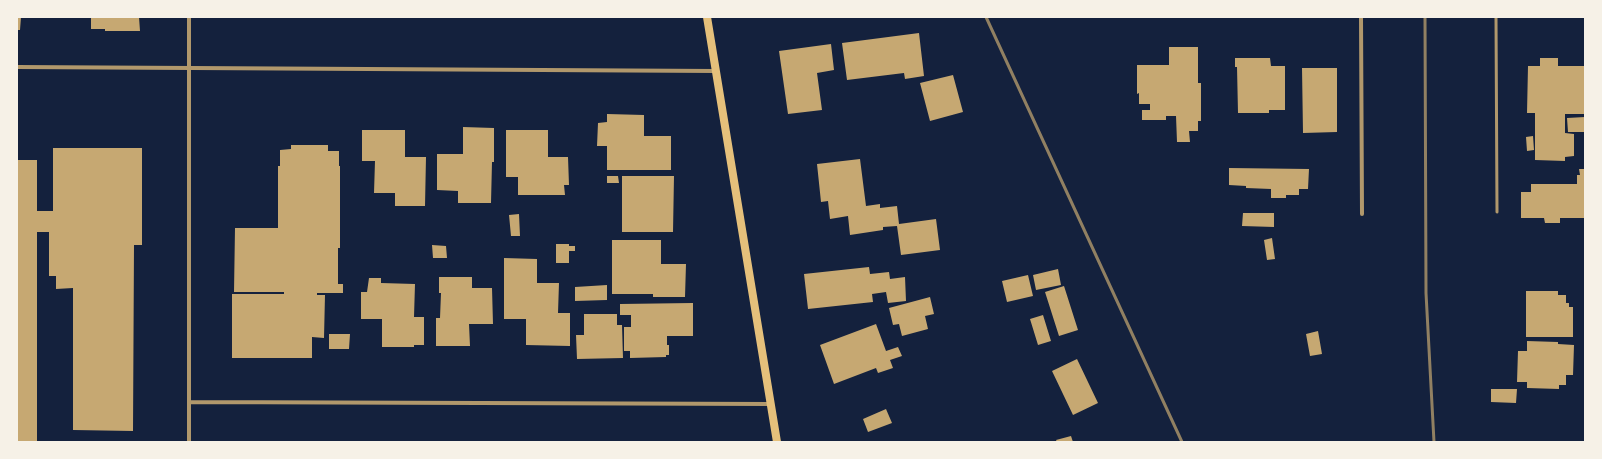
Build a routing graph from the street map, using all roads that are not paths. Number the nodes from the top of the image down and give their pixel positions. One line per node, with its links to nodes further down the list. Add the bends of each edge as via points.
1 (189, 17): 6 (street)
2 (707, 17): 7 (main road)
3 (1361, 17): 9 (street)
4 (1496, 17): 8 (lane)
5 (17, 67): 6 (street)
6 (190, 68): 7 (street); 10 (street)
7 (716, 71): 11 (main road)
8 (1497, 212)
9 (1362, 214)
10 (189, 402): 11 (street); 12 (street)
11 (771, 404): 13 (main road)
12 (189, 442)
13 (778, 442)

